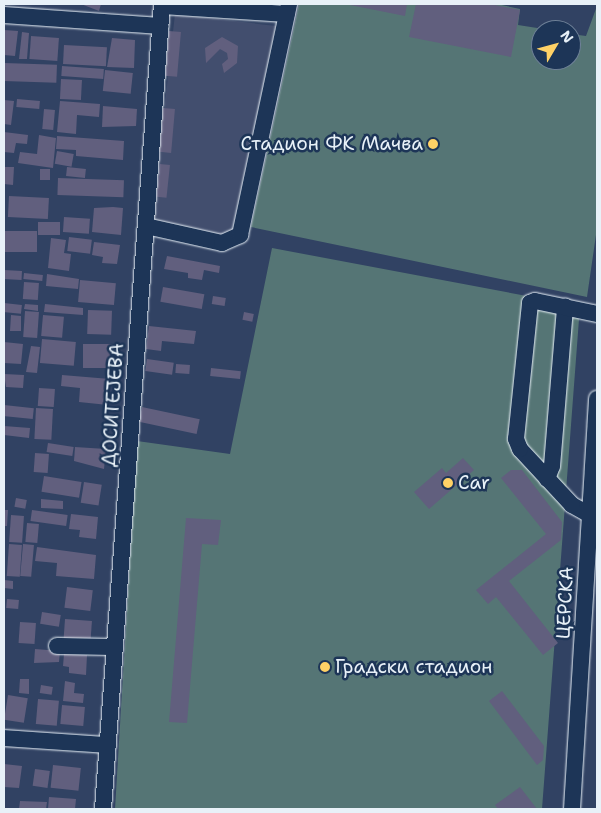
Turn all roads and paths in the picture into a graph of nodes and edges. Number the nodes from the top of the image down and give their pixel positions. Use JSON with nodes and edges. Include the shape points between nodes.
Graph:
{"nodes":[{"id":1,"x":162,"y":5,"type":"edge"},
{"id":2,"x":288,"y":9,"type":"edge"},
{"id":3,"x":4,"y":15,"type":"edge"},
{"id":4,"x":161,"y":26,"type":"junction"},
{"id":5,"x":146,"y":226,"type":"junction"},
{"id":6,"x":565,"y":307,"type":"junction"},
{"id":7,"x":597,"y":314,"type":"edge"},
{"id":8,"x":597,"y":399,"type":"edge"},
{"id":9,"x":547,"y":479,"type":"junction"},
{"id":10,"x":590,"y":515,"type":"junction"},
{"id":11,"x":57,"y":646,"type":"dead end"},
{"id":12,"x":115,"y":647,"type":"junction"},
{"id":13,"x":4,"y":738,"type":"edge"},
{"id":14,"x":108,"y":745,"type":"junction"},
{"id":15,"x":103,"y":809,"type":"edge"},
{"id":16,"x":572,"y":809,"type":"edge"}],
"edges":[{"from":1,"to":2,"type":"street"},
{"from":1,"to":4,"type":"street","name":"ДОСИТЕЈЕВА"},
{"from":2,"to":5,"type":"street","via":[[240,235],[222,243]]},
{"from":3,"to":4,"type":"street"},
{"from":4,"to":5,"type":"street","name":"ДОСИТЕЈЕВА"},
{"from":5,"to":12,"type":"street","name":"ДОСИТЕЈЕВА"},
{"from":6,"to":7,"type":"street"},
{"from":6,"to":9,"type":"street","via":[[552,466]]},
{"from":6,"to":9,"type":"street","via":[[536,301],[530,303],[528,316],[516,439],[520,449]]},
{"from":8,"to":10,"type":"street","name":"ЦЕРСКА"},
{"from":9,"to":10,"type":"street","via":[[572,506]]},
{"from":10,"to":16,"type":"street","name":"ЦЕРСКА"},
{"from":11,"to":12,"type":"street"},
{"from":12,"to":14,"type":"street","name":"ДОСИТЕЈЕВА"},
{"from":13,"to":14,"type":"street"},
{"from":14,"to":15,"type":"street","name":"ДОСИТЕЈЕВА"}]}
